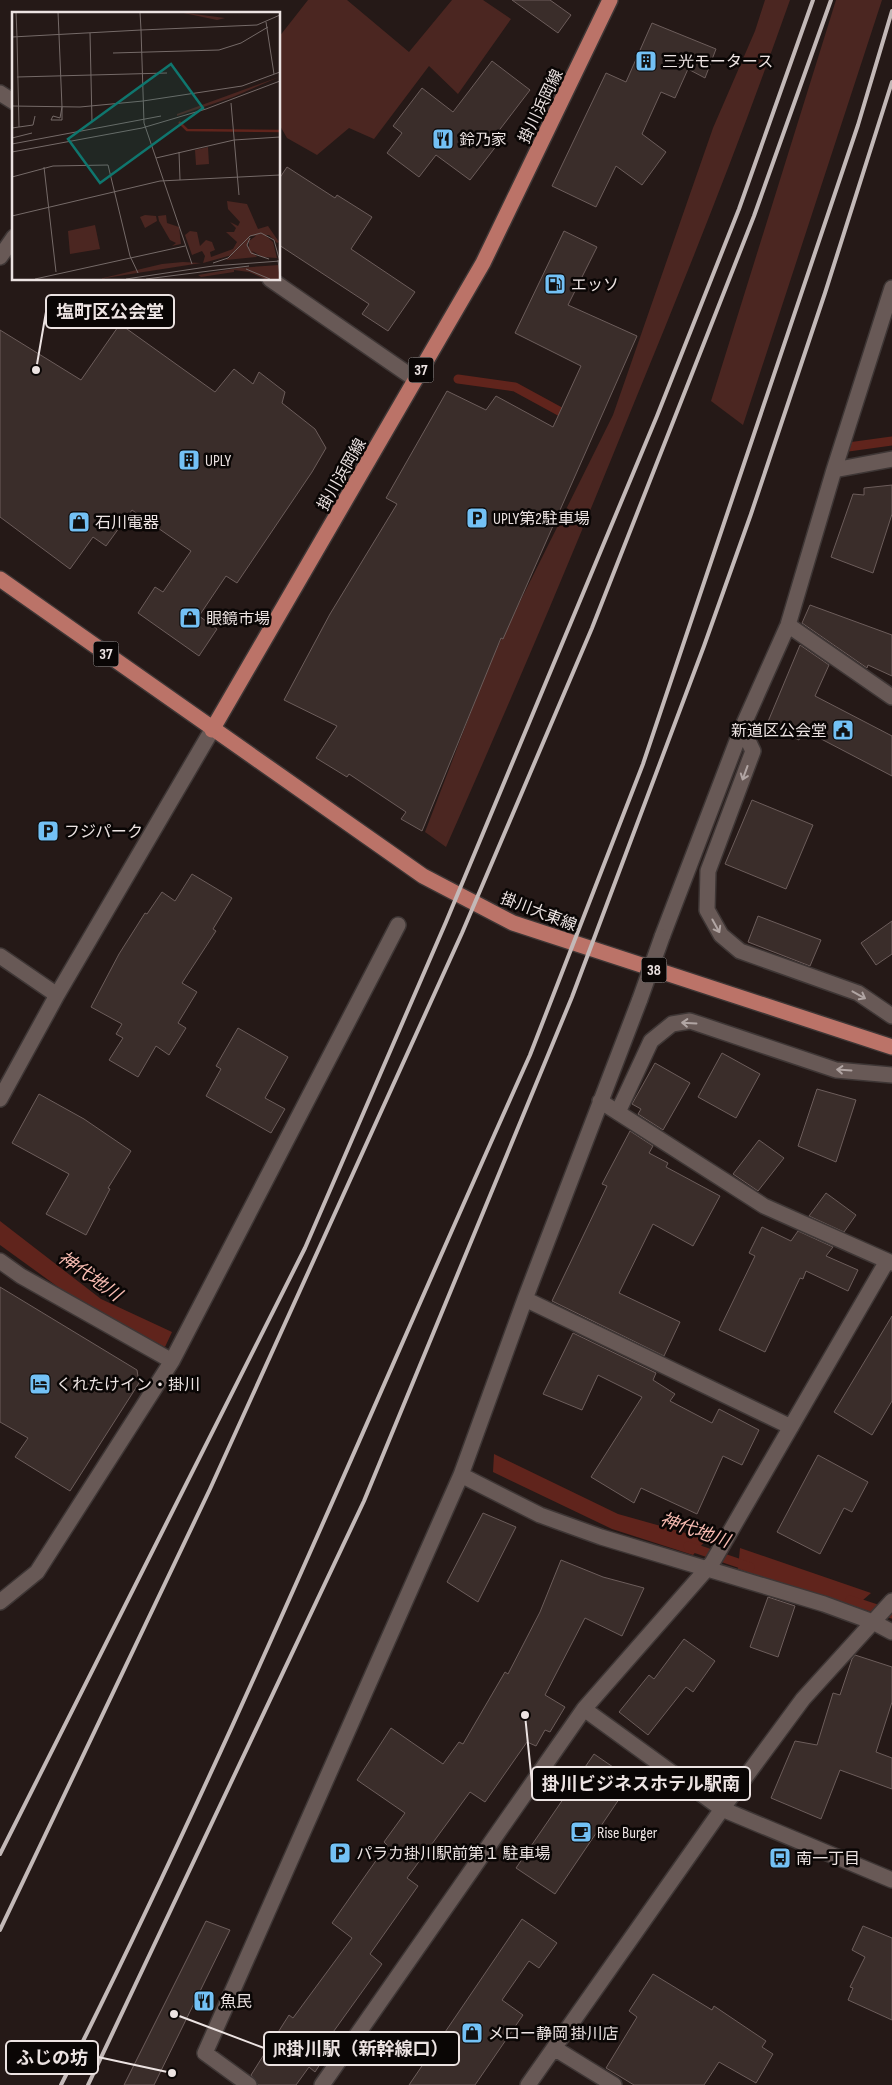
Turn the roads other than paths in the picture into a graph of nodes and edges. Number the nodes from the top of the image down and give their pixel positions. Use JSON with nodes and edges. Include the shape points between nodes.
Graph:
{"nodes":[{"id":1,"x":610,"y":0,"type":"edge"},
{"id":2,"x":0,"y":93,"type":"edge"},
{"id":3,"x":12,"y":101,"type":"edge"},
{"id":4,"x":12,"y":240,"type":"edge"},
{"id":5,"x":0,"y":257,"type":"edge"},
{"id":6,"x":271,"y":280,"type":"edge"},
{"id":7,"x":892,"y":288,"type":"edge"},
{"id":8,"x":415,"y":379,"type":"junction"},
{"id":9,"x":892,"y":460,"type":"edge"},
{"id":10,"x":834,"y":470,"type":"junction"},
{"id":11,"x":0,"y":579,"type":"edge"},
{"id":12,"x":788,"y":625,"type":"junction"},
{"id":13,"x":892,"y":697,"type":"edge"},
{"id":14,"x":742,"y":728,"type":"junction"},
{"id":15,"x":212,"y":730,"type":"junction"},
{"id":16,"x":398,"y":925,"type":"dead end"},
{"id":17,"x":0,"y":956,"type":"edge"},
{"id":18,"x":57,"y":995,"type":"junction"},
{"id":19,"x":892,"y":1016,"type":"edge"},
{"id":20,"x":892,"y":1047,"type":"edge"},
{"id":21,"x":892,"y":1075,"type":"edge"},
{"id":22,"x":0,"y":1098,"type":"edge"},
{"id":23,"x":600,"y":1101,"type":"junction"},
{"id":24,"x":618,"y":1112,"type":"junction"},
{"id":25,"x":0,"y":1262,"type":"edge"},
{"id":26,"x":890,"y":1262,"type":"edge"},
{"id":27,"x":525,"y":1299,"type":"junction"},
{"id":28,"x":172,"y":1362,"type":"junction"},
{"id":29,"x":791,"y":1427,"type":"junction"},
{"id":30,"x":461,"y":1475,"type":"junction"},
{"id":31,"x":710,"y":1566,"type":"junction"},
{"id":32,"x":892,"y":1601,"type":"edge"},
{"id":33,"x":0,"y":1602,"type":"edge"},
{"id":34,"x":874,"y":1621,"type":"junction"},
{"id":35,"x":892,"y":1632,"type":"edge"},
{"id":36,"x":584,"y":1709,"type":"junction"},
{"id":37,"x":722,"y":1809,"type":"junction"},
{"id":38,"x":892,"y":1880,"type":"edge"},
{"id":39,"x":554,"y":2048,"type":"junction"},
{"id":40,"x":249,"y":2085,"type":"edge"},
{"id":41,"x":322,"y":2085,"type":"edge"},
{"id":42,"x":528,"y":2085,"type":"edge"},
{"id":43,"x":614,"y":2085,"type":"edge"}],
"edges":[{"from":1,"to":8,"type":"main road","name":"掛川浜岡線","number":"37","via":[[484,263]]},
{"from":2,"to":3,"type":"street"},
{"from":4,"to":5,"type":"street"},
{"from":6,"to":8,"type":"street"},
{"from":7,"to":10,"type":"street"},
{"from":8,"to":15,"type":"main road","name":"掛川浜岡線","number":"37"},
{"from":9,"to":10,"type":"street"},
{"from":10,"to":12,"type":"street"},
{"from":11,"to":15,"type":"main road","number":"37"},
{"from":12,"to":13,"type":"street"},
{"from":12,"to":14,"type":"street"},
{"from":14,"to":19,"type":"street","one_way":true,"via":[[753,751],[708,872],[707,910],[721,935],[740,951],[858,993]]},
{"from":14,"to":23,"type":"street","bridge":true},
{"from":15,"to":18,"type":"street"},
{"from":15,"to":20,"type":"main road","name":"掛川大東線","number":"38","via":[[423,876],[512,924]]},
{"from":16,"to":28,"type":"street"},
{"from":17,"to":18,"type":"street"},
{"from":18,"to":22,"type":"street"},
{"from":21,"to":24,"type":"street","one_way":true,"via":[[836,1070],[690,1021],[672,1024],[651,1041]]},
{"from":23,"to":24,"type":"street"},
{"from":23,"to":27,"type":"street"},
{"from":24,"to":26,"type":"street","via":[[764,1206]]},
{"from":25,"to":28,"type":"street"},
{"from":26,"to":29,"type":"street"},
{"from":27,"to":29,"type":"street"},
{"from":27,"to":30,"type":"street"},
{"from":28,"to":33,"type":"street","via":[[37,1572]]},
{"from":29,"to":31,"type":"street"},
{"from":30,"to":31,"type":"street","via":[[540,1515],[601,1536]]},
{"from":30,"to":40,"type":"street","via":[[205,2053]]},
{"from":31,"to":34,"type":"street"},
{"from":31,"to":36,"type":"street"},
{"from":32,"to":34,"type":"street"},
{"from":34,"to":35,"type":"street"},
{"from":34,"to":37,"type":"street","via":[[803,1699]]},
{"from":36,"to":37,"type":"street"},
{"from":36,"to":41,"type":"street"},
{"from":37,"to":38,"type":"street"},
{"from":37,"to":39,"type":"street"},
{"from":39,"to":42,"type":"street"},
{"from":39,"to":43,"type":"street"}]}
